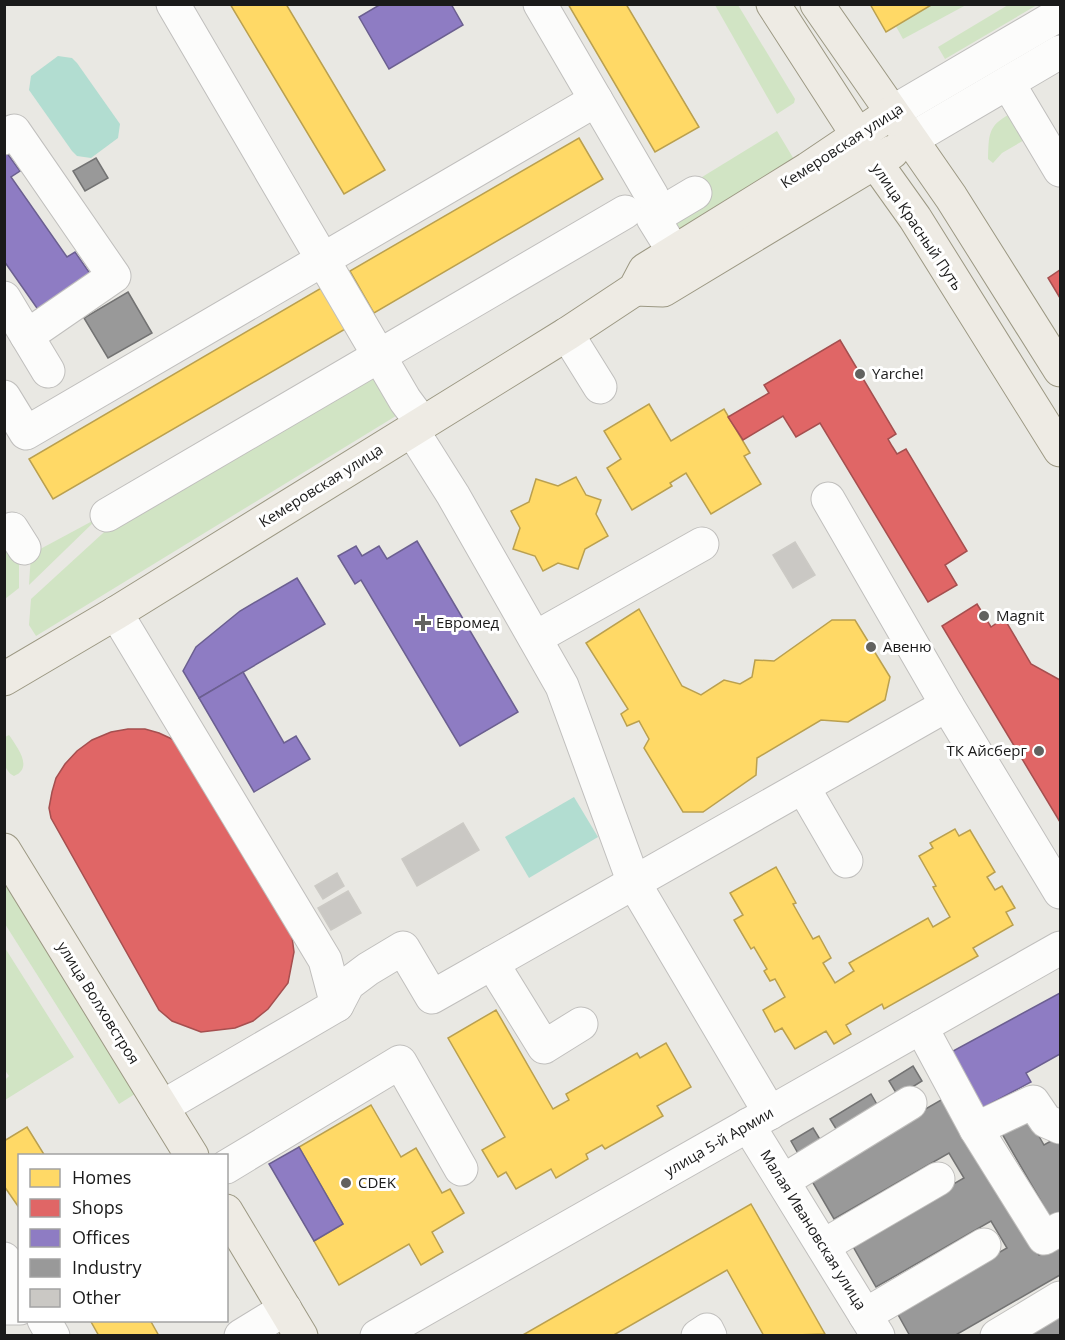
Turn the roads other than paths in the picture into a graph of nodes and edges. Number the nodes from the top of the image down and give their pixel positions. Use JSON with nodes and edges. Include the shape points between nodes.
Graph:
{"nodes":[{"id":1,"x":173,"y":4,"type":"edge"},
{"id":2,"x":540,"y":4,"type":"edge"},
{"id":3,"x":773,"y":4,"type":"edge"},
{"id":4,"x":817,"y":4,"type":"edge"},
{"id":5,"x":1060,"y":14,"type":"edge"},
{"id":6,"x":1060,"y":52,"type":"edge"},
{"id":7,"x":1008,"y":83,"type":"junction"},
{"id":8,"x":596,"y":100,"type":"junction"},
{"id":9,"x":891,"y":113,"type":"junction"},
{"id":10,"x":4,"y":138,"type":"edge"},
{"id":11,"x":910,"y":141,"type":"junction"},
{"id":12,"x":866,"y":149,"type":"junction"},
{"id":13,"x":1060,"y":170,"type":"edge"},
{"id":14,"x":695,"y":193,"type":"dead end"},
{"id":15,"x":652,"y":196,"type":"dead end"},
{"id":16,"x":625,"y":212,"type":"dead end"},
{"id":17,"x":674,"y":252,"type":"junction"},
{"id":18,"x":323,"y":260,"type":"junction"},
{"id":19,"x":635,"y":289,"type":"junction"},
{"id":20,"x":4,"y":298,"type":"edge"},
{"id":21,"x":567,"y":334,"type":"junction"},
{"id":22,"x":27,"y":336,"type":"junction"},
{"id":23,"x":379,"y":356,"type":"junction"},
{"id":24,"x":1060,"y":370,"type":"edge"},
{"id":25,"x":48,"y":371,"type":"dead end"},
{"id":26,"x":600,"y":387,"type":"dead end"},
{"id":27,"x":4,"y":397,"type":"edge"},
{"id":28,"x":417,"y":426,"type":"junction"},
{"id":29,"x":1060,"y":450,"type":"edge"},
{"id":30,"x":828,"y":499,"type":"dead end"},
{"id":31,"x":107,"y":514,"type":"dead end"},
{"id":32,"x":702,"y":544,"type":"dead end"},
{"id":33,"x":116,"y":613,"type":"junction"},
{"id":34,"x":535,"y":638,"type":"junction"},
{"id":35,"x":7,"y":672,"type":"edge"},
{"id":36,"x":947,"y":705,"type":"junction"},
{"id":37,"x":803,"y":787,"type":"junction"},
{"id":38,"x":4,"y":850,"type":"edge"},
{"id":39,"x":846,"y":861,"type":"dead end"},
{"id":40,"x":634,"y":883,"type":"junction"},
{"id":41,"x":1060,"y":892,"type":"edge"},
{"id":42,"x":1060,"y":948,"type":"edge"},
{"id":43,"x":492,"y":963,"type":"junction"},
{"id":44,"x":337,"y":1005,"type":"junction"},
{"id":45,"x":581,"y":1024,"type":"dead end"},
{"id":46,"x":921,"y":1027,"type":"junction"},
{"id":47,"x":910,"y":1103,"type":"dead end"},
{"id":48,"x":162,"y":1107,"type":"junction"},
{"id":49,"x":759,"y":1119,"type":"junction"},
{"id":50,"x":1060,"y":1127,"type":"edge"},
{"id":51,"x":976,"y":1129,"type":"junction"},
{"id":52,"x":191,"y":1154,"type":"edge"},
{"id":53,"x":228,"y":1166,"type":"edge"},
{"id":54,"x":461,"y":1169,"type":"dead end"},
{"id":55,"x":938,"y":1179,"type":"dead end"},
{"id":56,"x":783,"y":1181,"type":"junction"},
{"id":57,"x":228,"y":1214,"type":"edge"},
{"id":58,"x":1060,"y":1229,"type":"edge"},
{"id":59,"x":984,"y":1245,"type":"dead end"},
{"id":60,"x":824,"y":1246,"type":"junction"},
{"id":61,"x":4,"y":1259,"type":"edge"},
{"id":62,"x":18,"y":1280,"type":"edge"},
{"id":63,"x":1060,"y":1298,"type":"edge"},
{"id":64,"x":45,"y":1322,"type":"edge"},
{"id":65,"x":293,"y":1322,"type":"edge"},
{"id":66,"x":872,"y":1325,"type":"edge"},
{"id":67,"x":53,"y":1335,"type":"edge"},
{"id":68,"x":241,"y":1335,"type":"edge"},
{"id":69,"x":377,"y":1335,"type":"edge"},
{"id":70,"x":698,"y":1335,"type":"edge"},
{"id":71,"x":710,"y":1335,"type":"edge"},
{"id":72,"x":997,"y":1335,"type":"edge"}],
"edges":[{"from":1,"to":18,"type":"street","name":"Малая Ивановская улица"},
{"from":2,"to":8,"type":"street"},
{"from":3,"to":12,"type":"main road","name":"улица Красный Путь"},
{"from":4,"to":9,"type":"main road"},
{"from":5,"to":9,"type":"street","name":"Кемеровская улица"},
{"from":6,"to":7,"type":"street","name":"Кемеровская улица"},
{"from":7,"to":11,"type":"street","name":"Кемеровская улица"},
{"from":7,"to":13,"type":"street"},
{"from":8,"to":15,"type":"street"},
{"from":8,"to":18,"type":"street"},
{"from":9,"to":11,"type":"main road"},
{"from":9,"to":12,"type":"main road","name":"Кемеровская улица"},
{"from":10,"to":22,"type":"street","via":[[14,131],[114,276]]},
{"from":11,"to":12,"type":"main road","name":"Кемеровская улица"},
{"from":11,"to":24,"type":"main road","via":[[951,197]]},
{"from":12,"to":17,"type":"main road","name":"Кемеровская улица"},
{"from":12,"to":19,"type":"main road","name":"Кемеровская улица","via":[[663,290]]},
{"from":12,"to":29,"type":"main road","name":"улица Красный Путь","via":[[915,218]]},
{"from":14,"to":17,"type":"street","via":[[653,218]]},
{"from":16,"to":23,"type":"street"},
{"from":17,"to":19,"type":"main road","name":"Кемеровская улица","via":[[645,270]]},
{"from":18,"to":23,"type":"street","name":"Малая Ивановская улица"},
{"from":18,"to":27,"type":"street","via":[[26,434]]},
{"from":19,"to":21,"type":"main road","name":"Кемеровская улица"},
{"from":20,"to":22,"type":"street"},
{"from":21,"to":26,"type":"street"},
{"from":21,"to":28,"type":"main road","name":"Кемеровская улица"},
{"from":22,"to":25,"type":"street"},
{"from":23,"to":28,"type":"street","name":"Малая Ивановская улица"},
{"from":23,"to":31,"type":"street"},
{"from":28,"to":33,"type":"main road","name":"Кемеровская улица"},
{"from":28,"to":34,"type":"street","name":"Малая Ивановская улица"},
{"from":30,"to":36,"type":"street"},
{"from":32,"to":34,"type":"street"},
{"from":33,"to":35,"type":"main road","name":"Кемеровская улица"},
{"from":33,"to":44,"type":"street","via":[[325,960]]},
{"from":34,"to":40,"type":"street","name":"Малая Ивановская улица","via":[[562,686]]},
{"from":36,"to":37,"type":"street"},
{"from":36,"to":41,"type":"street"},
{"from":37,"to":39,"type":"street"},
{"from":37,"to":40,"type":"street"},
{"from":38,"to":48,"type":"main road","name":"улица Волховстроя"},
{"from":40,"to":43,"type":"street"},
{"from":40,"to":49,"type":"street","name":"Малая Ивановская улица"},
{"from":42,"to":46,"type":"street","name":"улица 5-й Армии"},
{"from":43,"to":44,"type":"street","via":[[432,997],[403,948],[348,984]]},
{"from":43,"to":45,"type":"street","via":[[544,1047]]},
{"from":44,"to":48,"type":"street"},
{"from":46,"to":49,"type":"street","name":"улица 5-й Армии"},
{"from":46,"to":51,"type":"street"},
{"from":47,"to":56,"type":"street"},
{"from":48,"to":52,"type":"main road","name":"улица Волховстроя"},
{"from":49,"to":56,"type":"street","name":"Малая Ивановская улица"},
{"from":49,"to":69,"type":"street","name":"улица 5-й Армии"},
{"from":50,"to":51,"type":"street","via":[[1046,1121],[1033,1102]]},
{"from":51,"to":58,"type":"street","via":[[1044,1238]]},
{"from":53,"to":54,"type":"street","via":[[400,1062]]},
{"from":55,"to":60,"type":"street"},
{"from":56,"to":60,"type":"street","name":"Малая Ивановская улица"},
{"from":57,"to":65,"type":"main road"},
{"from":59,"to":66,"type":"street"},
{"from":60,"to":66,"type":"street","name":"Малая Ивановская улица"},
{"from":61,"to":62,"type":"street"},
{"from":63,"to":72,"type":"street"},
{"from":64,"to":67,"type":"street"},
{"from":65,"to":68,"type":"street"},
{"from":70,"to":71,"type":"street","via":[[707,1330]]}]}
